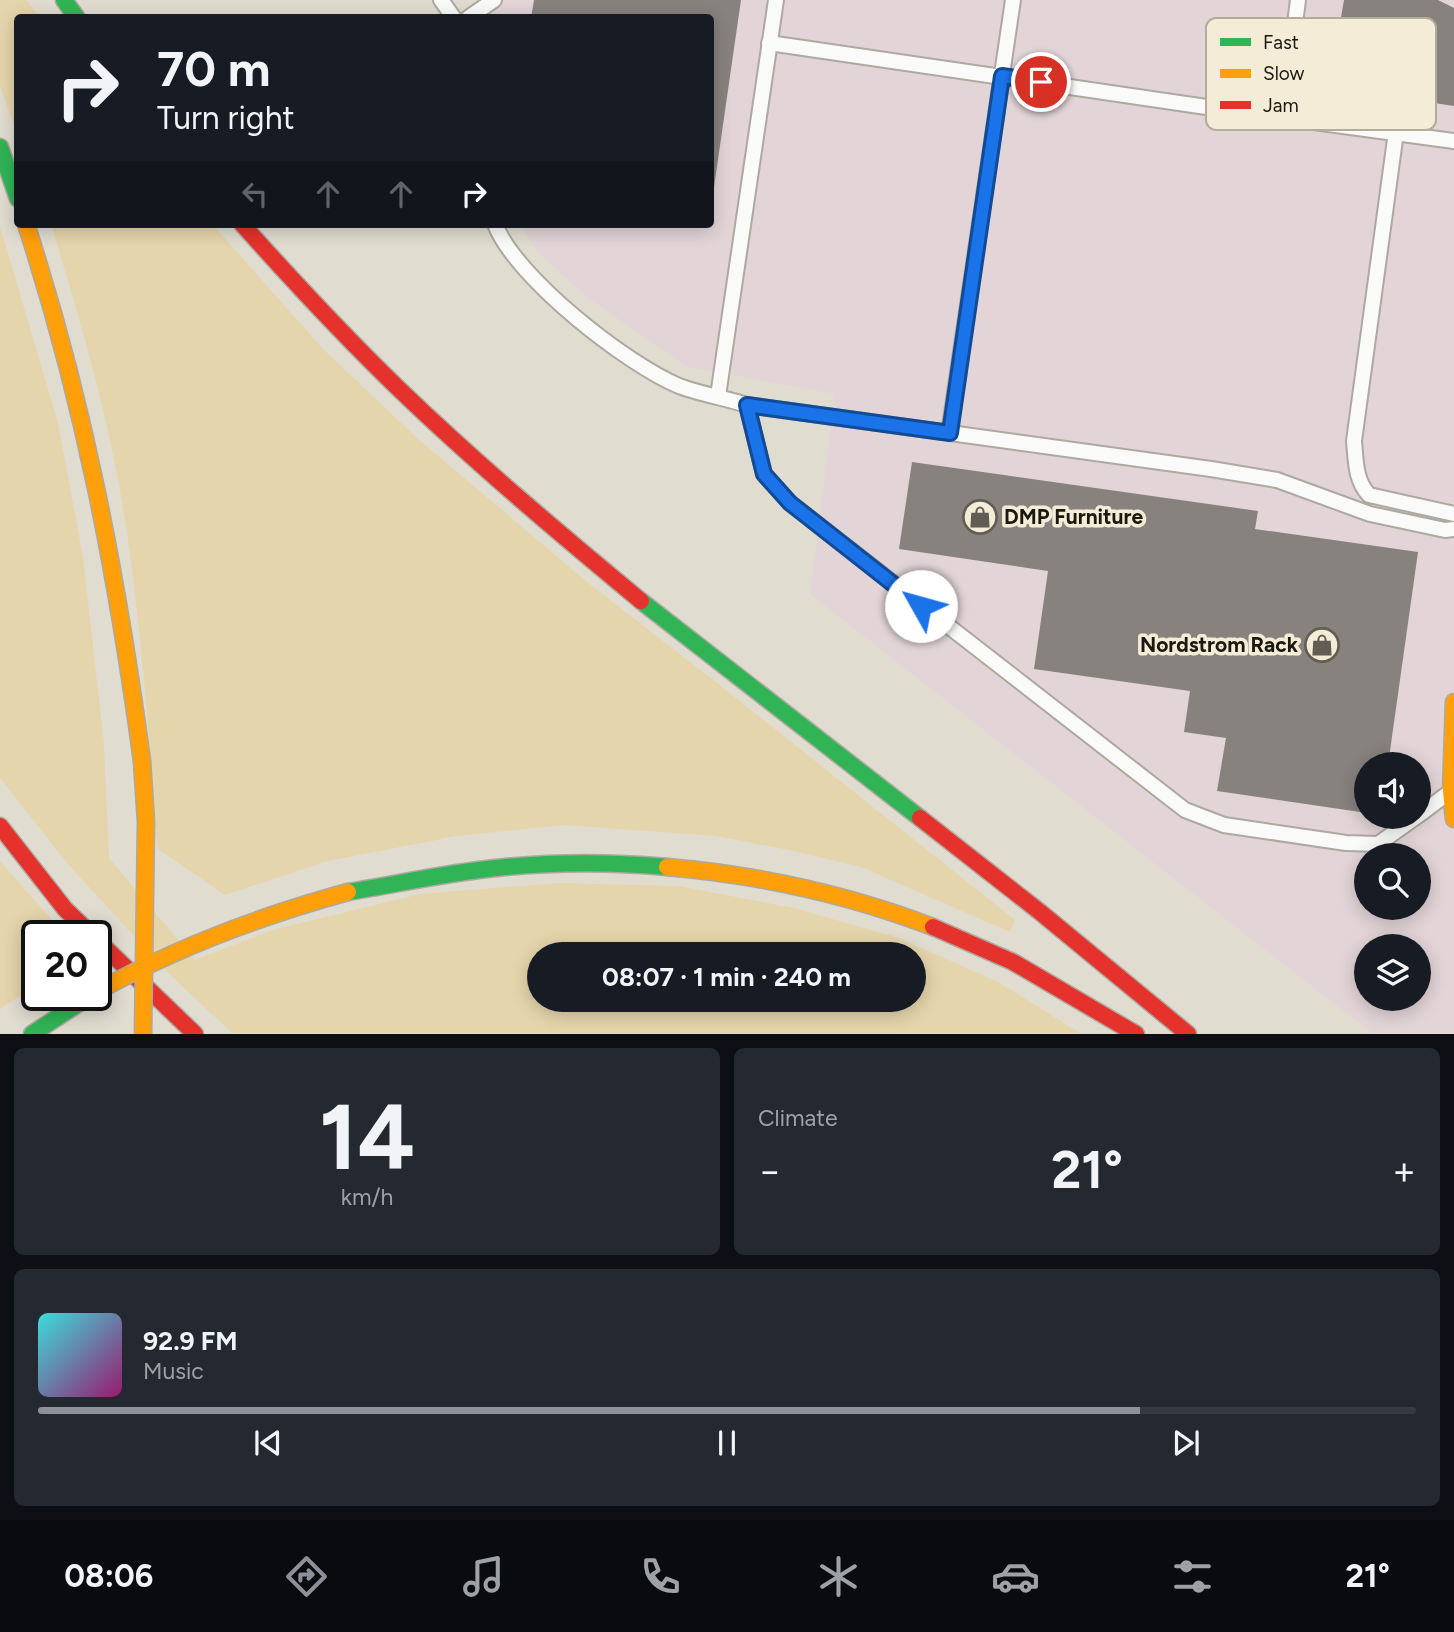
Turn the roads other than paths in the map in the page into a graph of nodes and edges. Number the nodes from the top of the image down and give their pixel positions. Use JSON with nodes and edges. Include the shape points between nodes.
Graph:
{"nodes":[{"id":1,"x":494,"y":0,"type":"edge"},
{"id":2,"x":776,"y":0,"type":"edge"},
{"id":3,"x":1013,"y":0,"type":"edge"},
{"id":4,"x":1298,"y":0,"type":"edge"},
{"id":5,"x":474,"y":14,"type":"edge"},
{"id":6,"x":1296,"y":18,"type":"edge"},
{"id":7,"x":769,"y":43,"type":"junction"},
{"id":8,"x":1002,"y":76,"type":"junction"},
{"id":9,"x":1206,"y":108,"type":"edge"},
{"id":10,"x":1381,"y":130,"type":"edge"},
{"id":11,"x":1396,"y":132,"type":"junction"},
{"id":12,"x":1454,"y":141,"type":"edge"},
{"id":13,"x":0,"y":147,"type":"edge"},
{"id":14,"x":14,"y":187,"type":"edge"},
{"id":15,"x":27,"y":228,"type":"edge"},
{"id":16,"x":245,"y":228,"type":"edge"},
{"id":17,"x":497,"y":228,"type":"edge"},
{"id":18,"x":718,"y":396,"type":"junction"},
{"id":19,"x":747,"y":405,"type":"junction"},
{"id":20,"x":950,"y":433,"type":"junction"},
{"id":21,"x":1454,"y":514,"type":"edge"},
{"id":22,"x":1454,"y":529,"type":"edge"},
{"id":23,"x":1454,"y":702,"type":"edge"},
{"id":24,"x":1451,"y":791,"type":"junction"},
{"id":25,"x":1431,"y":806,"type":"edge"},
{"id":26,"x":1454,"y":819,"type":"edge"},
{"id":27,"x":0,"y":826,"type":"edge"},
{"id":28,"x":1399,"y":829,"type":"edge"},
{"id":29,"x":76,"y":920,"type":"edge"},
{"id":30,"x":112,"y":954,"type":"edge"},
{"id":31,"x":112,"y":984,"type":"edge"},
{"id":32,"x":67,"y":1011,"type":"edge"},
{"id":33,"x":32,"y":1034,"type":"edge"},
{"id":34,"x":143,"y":1034,"type":"edge"},
{"id":35,"x":195,"y":1034,"type":"edge"},
{"id":36,"x":1136,"y":1034,"type":"edge"},
{"id":37,"x":1188,"y":1034,"type":"edge"}],
"edges":[{"from":1,"to":5,"type":"lane"},
{"from":2,"to":7,"type":"lane"},
{"from":3,"to":8,"type":"lane"},
{"from":4,"to":6,"type":"lane"},
{"from":7,"to":8,"type":"lane"},
{"from":7,"to":18,"type":"lane"},
{"from":8,"to":9,"type":"lane"},
{"from":8,"to":20,"type":"lane"},
{"from":10,"to":11,"type":"lane"},
{"from":11,"to":12,"type":"lane"},
{"from":11,"to":21,"type":"lane","via":[[1354,441],[1360,486],[1369,495]]},
{"from":13,"to":14,"type":"main road"},
{"from":15,"to":34,"type":"main road","bridge":true,"via":[[85,424],[118,590],[146,822]]},
{"from":16,"to":37,"type":"main road","via":[[362,354],[508,491],[605,573],[1010,888]]},
{"from":17,"to":18,"type":"lane","via":[[518,262],[631,361],[680,386]]},
{"from":18,"to":19,"type":"lane"},
{"from":19,"to":20,"type":"lane"},
{"from":19,"to":28,"type":"lane","via":[[764,474],[790,503],[1185,810],[1224,825],[1346,843],[1378,844]]},
{"from":20,"to":22,"type":"lane","via":[[1277,481],[1370,514]]},
{"from":23,"to":24,"type":"main road"},
{"from":24,"to":25,"type":"lane"},
{"from":24,"to":26,"type":"main road"},
{"from":27,"to":29,"type":"main road"},
{"from":30,"to":35,"type":"main road"},
{"from":31,"to":36,"type":"main road","bridge":true,"via":[[237,927],[348,891],[456,873],[564,863],[630,863],[761,878],[910,917],[1013,962]]},
{"from":32,"to":33,"type":"main road"}]}
